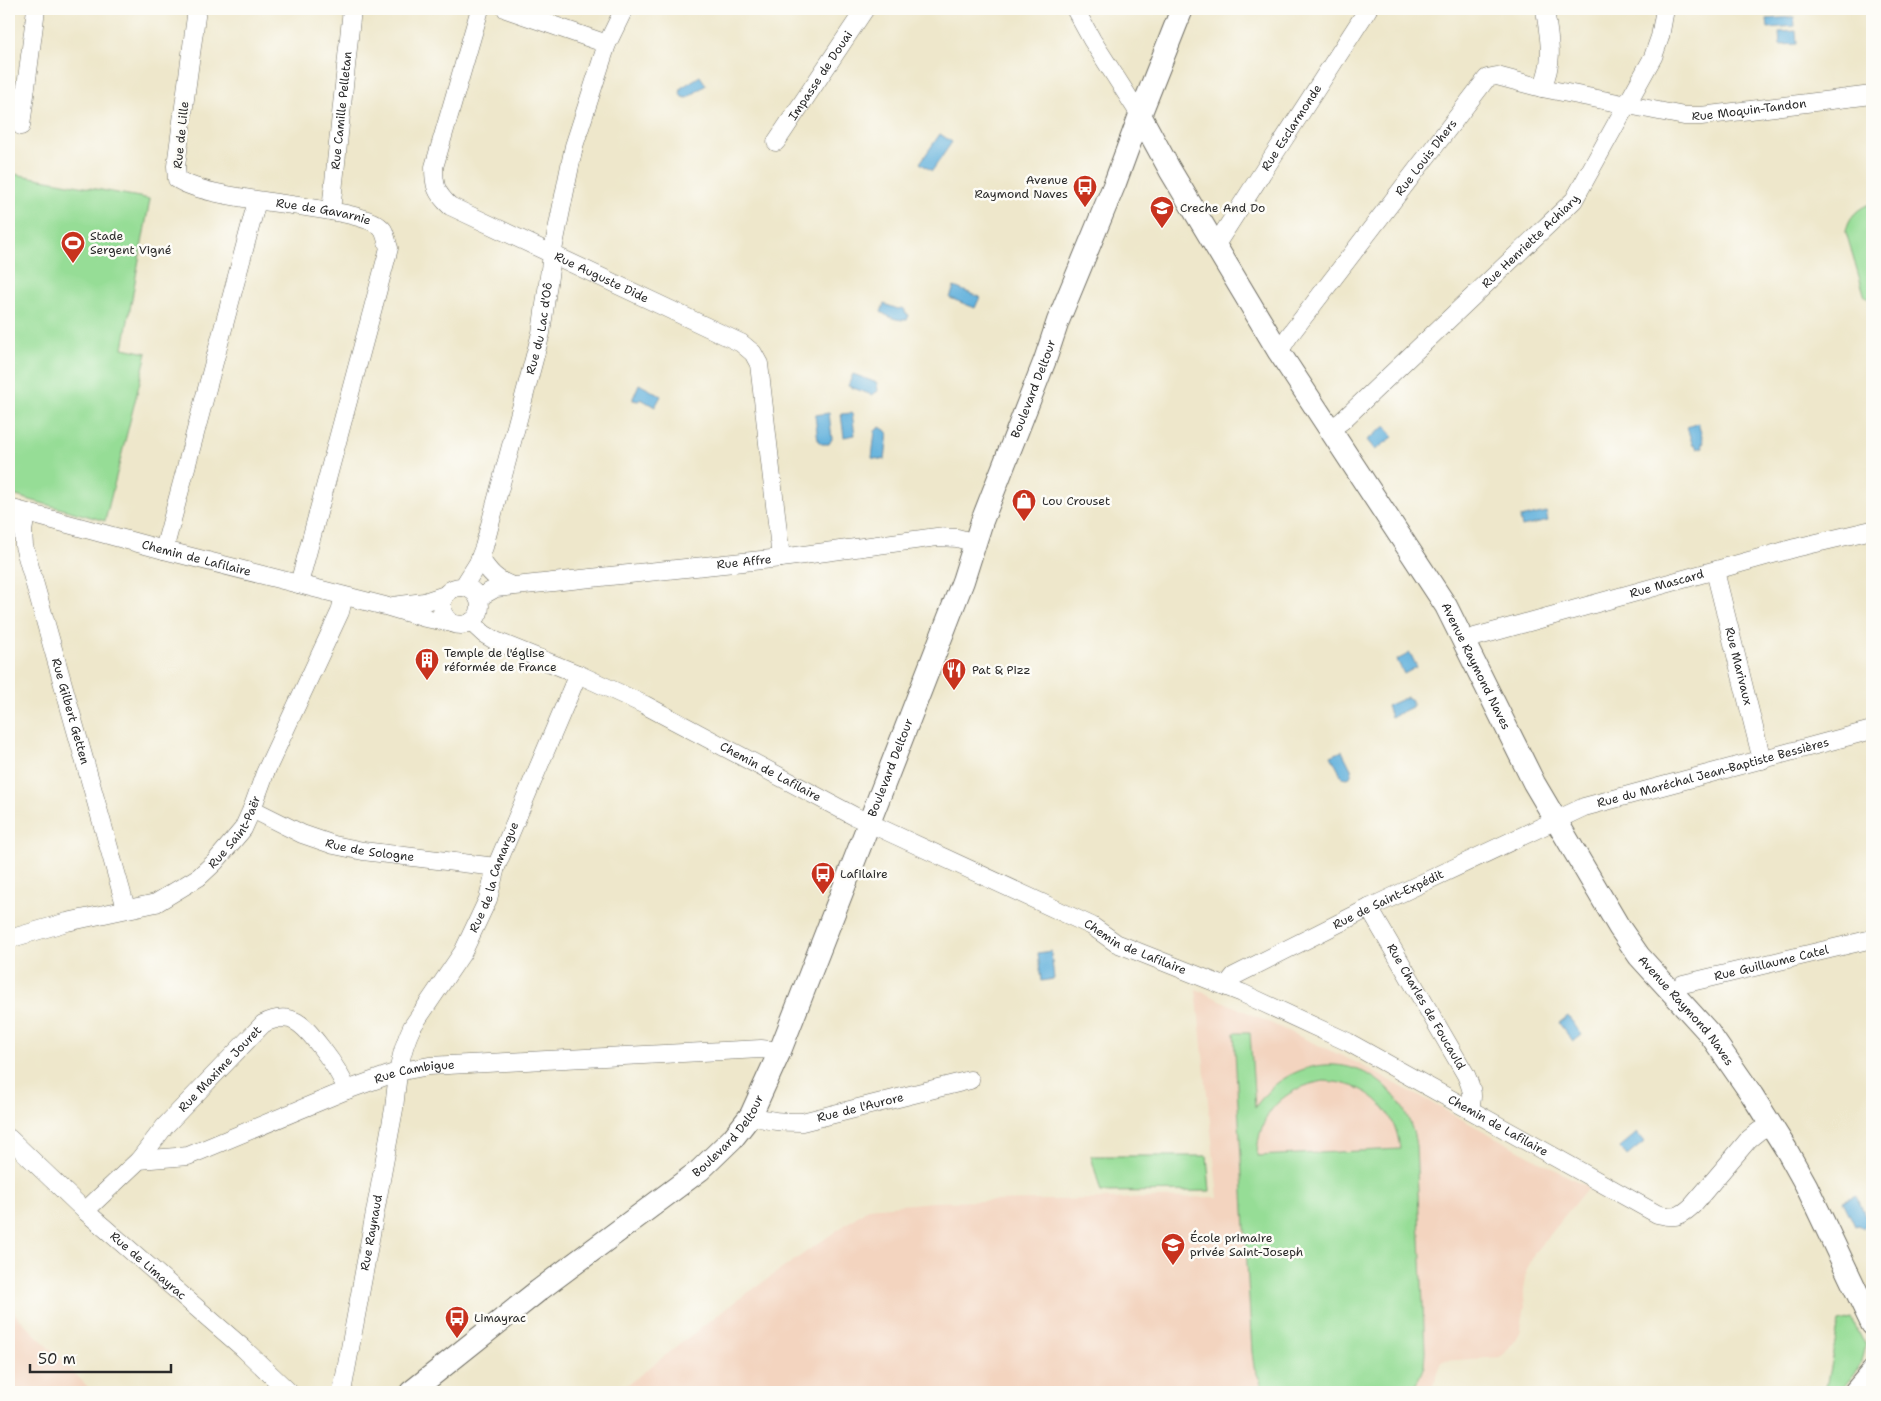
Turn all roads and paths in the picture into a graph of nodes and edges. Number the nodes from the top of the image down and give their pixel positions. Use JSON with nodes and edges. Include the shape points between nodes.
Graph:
{"nodes":[{"id":1,"x":36,"y":9,"type":"edge"},
{"id":2,"x":198,"y":9,"type":"edge"},
{"id":3,"x":352,"y":9,"type":"edge"},
{"id":4,"x":480,"y":9,"type":"edge"},
{"id":5,"x":506,"y":9,"type":"edge"},
{"id":6,"x":624,"y":9,"type":"edge"},
{"id":7,"x":865,"y":9,"type":"edge"},
{"id":8,"x":1075,"y":9,"type":"edge"},
{"id":9,"x":1182,"y":9,"type":"edge"},
{"id":10,"x":1368,"y":9,"type":"edge"},
{"id":11,"x":1545,"y":9,"type":"edge"},
{"id":12,"x":1666,"y":9,"type":"edge"},
{"id":13,"x":607,"y":44,"type":"junction"},
{"id":14,"x":1542,"y":88,"type":"junction"},
{"id":15,"x":1872,"y":95,"type":"edge"},
{"id":16,"x":1626,"y":106,"type":"junction"},
{"id":17,"x":1140,"y":115,"type":"junction"},
{"id":18,"x":21,"y":126,"type":"dead end"},
{"id":19,"x":776,"y":142,"type":"dead end"},
{"id":20,"x":257,"y":201,"type":"junction"},
{"id":21,"x":331,"y":211,"type":"junction"},
{"id":22,"x":1216,"y":246,"type":"junction"},
{"id":23,"x":552,"y":255,"type":"junction"},
{"id":24,"x":1279,"y":352,"type":"junction"},
{"id":25,"x":1331,"y":429,"type":"junction"},
{"id":26,"x":9,"y":508,"type":"edge"},
{"id":27,"x":26,"y":514,"type":"junction"},
{"id":28,"x":1872,"y":530,"type":"edge"},
{"id":29,"x":976,"y":543,"type":"junction"},
{"id":30,"x":164,"y":550,"type":"junction"},
{"id":31,"x":480,"y":558,"type":"junction"},
{"id":32,"x":781,"y":558,"type":"junction"},
{"id":33,"x":1715,"y":571,"type":"junction"},
{"id":34,"x":299,"y":584,"type":"junction"},
{"id":35,"x":512,"y":586,"type":"junction"},
{"id":36,"x":463,"y":587,"type":"junction"},
{"id":37,"x":445,"y":595,"type":"junction"},
{"id":38,"x":344,"y":596,"type":"junction"},
{"id":39,"x":478,"y":598,"type":"junction"},
{"id":40,"x":385,"y":606,"type":"junction"},
{"id":41,"x":471,"y":622,"type":"junction"},
{"id":42,"x":452,"y":623,"type":"junction"},
{"id":43,"x":1463,"y":642,"type":"junction"},
{"id":44,"x":578,"y":674,"type":"junction"},
{"id":45,"x":1872,"y":730,"type":"edge"},
{"id":46,"x":1762,"y":760,"type":"junction"},
{"id":47,"x":252,"y":809,"type":"junction"},
{"id":48,"x":1556,"y":820,"type":"junction"},
{"id":49,"x":869,"y":823,"type":"junction"},
{"id":50,"x":496,"y":867,"type":"junction"},
{"id":51,"x":126,"y":908,"type":"junction"},
{"id":52,"x":1369,"y":908,"type":"junction"},
{"id":53,"x":9,"y":939,"type":"edge"},
{"id":54,"x":1872,"y":940,"type":"edge"},
{"id":55,"x":1226,"y":986,"type":"junction"},
{"id":56,"x":1672,"y":993,"type":"junction"},
{"id":57,"x":780,"y":1051,"type":"junction"},
{"id":58,"x":397,"y":1072,"type":"junction"},
{"id":59,"x":970,"y":1080,"type":"dead end"},
{"id":60,"x":348,"y":1090,"type":"junction"},
{"id":61,"x":1469,"y":1108,"type":"junction"},
{"id":62,"x":751,"y":1115,"type":"junction"},
{"id":63,"x":1771,"y":1125,"type":"junction"},
{"id":64,"x":9,"y":1138,"type":"edge"},
{"id":65,"x":138,"y":1160,"type":"junction"},
{"id":66,"x":85,"y":1210,"type":"junction"},
{"id":67,"x":1872,"y":1324,"type":"edge"},
{"id":68,"x":1872,"y":1372,"type":"edge"},
{"id":69,"x":289,"y":1392,"type":"edge"},
{"id":70,"x":342,"y":1392,"type":"edge"},
{"id":71,"x":410,"y":1392,"type":"edge"},
{"id":72,"x":1855,"y":1392,"type":"edge"}],
"edges":[{"from":1,"to":18,"type":"street"},
{"from":2,"to":20,"type":"street","name":"Rue de Lille","via":[[176,166],[177,179],[188,186]]},
{"from":3,"to":21,"type":"street","name":"Rue Camille Pelletan"},
{"from":4,"to":23,"type":"street","name":"Rue Auguste Dide","via":[[434,167],[434,182],[440,197],[450,206]]},
{"from":5,"to":13,"type":"street"},
{"from":6,"to":13,"type":"street","name":"Rue du Lac d'Oô"},
{"from":7,"to":19,"type":"street","name":"Impasse de Douai"},
{"from":8,"to":17,"type":"street","name":"Avenue Raymond Naves"},
{"from":9,"to":17,"type":"street","name":"Boulevard Deltour"},
{"from":10,"to":22,"type":"street","name":"Rue Esclarmonde"},
{"from":11,"to":14,"type":"street","via":[[1551,52],[1549,72]]},
{"from":12,"to":16,"type":"street","name":"Rue Henriette Achiary","via":[[1653,57]]},
{"from":13,"to":23,"type":"street","name":"Rue du Lac d'Oô","via":[[574,146]]},
{"from":14,"to":16,"type":"street","name":"Rue Louis Dhers"},
{"from":14,"to":24,"type":"street","name":"Rue Louis Dhers","via":[[1497,76],[1487,78]]},
{"from":15,"to":16,"type":"street","name":"Rue Moquin-Tandon","via":[[1700,116]]},
{"from":16,"to":25,"type":"street","name":"Rue Henriette Achiary","via":[[1574,200]]},
{"from":17,"to":22,"type":"street","name":"Avenue Raymond Naves"},
{"from":17,"to":29,"type":"street","name":"Boulevard Deltour","via":[[1058,321]]},
{"from":20,"to":21,"type":"street","name":"Rue de Gavarnie"},
{"from":20,"to":30,"type":"street"},
{"from":21,"to":34,"type":"street","name":"Rue de Gavarnie","via":[[371,221],[383,230],[389,248]]},
{"from":22,"to":24,"type":"street","name":"Avenue Raymond Naves"},
{"from":23,"to":31,"type":"street","name":"Rue du Lac d'Oô","via":[[541,334]]},
{"from":23,"to":32,"type":"street","name":"Rue Auguste Dide","via":[[741,343],[753,353],[759,364]]},
{"from":24,"to":25,"type":"street","name":"Avenue Raymond Naves"},
{"from":25,"to":43,"type":"street","name":"Avenue Raymond Naves","via":[[1427,575]]},
{"from":26,"to":27,"type":"street","name":"Chemin de Lafilaire"},
{"from":27,"to":30,"type":"street","name":"Chemin de Lafilaire"},
{"from":27,"to":51,"type":"street","name":"Rue Gilbert Getten","via":[[24,546]]},
{"from":28,"to":33,"type":"street","name":"Rue Mascard"},
{"from":29,"to":32,"type":"street","name":"Rue Affre","via":[[937,537]]},
{"from":29,"to":49,"type":"street","name":"Boulevard Deltour"},
{"from":30,"to":34,"type":"street","name":"Chemin de Lafilaire"},
{"from":31,"to":35,"type":"street","via":[[492,576]]},
{"from":31,"to":36,"type":"street","name":"Rue du Lac d'Oô"},
{"from":32,"to":35,"type":"street","name":"Rue Affre"},
{"from":33,"to":43,"type":"street","name":"Rue Mascard"},
{"from":33,"to":46,"type":"street","name":"Rue Marivaux"},
{"from":34,"to":38,"type":"street","name":"Chemin de Lafilaire"},
{"from":35,"to":39,"type":"street","name":"Rue Affre","via":[[496,588]]},
{"from":36,"to":37,"type":"street","name":"Chemin de Lafilaire","via":[[451,589]]},
{"from":36,"to":39,"type":"street","via":[[470,589]]},
{"from":37,"to":40,"type":"street","name":"Chemin de Lafilaire","via":[[424,602]]},
{"from":37,"to":42,"type":"street","via":[[443,613]]},
{"from":38,"to":40,"type":"street","name":"Chemin de Lafilaire"},
{"from":38,"to":47,"type":"street","name":"Rue Saint-Paër","via":[[340,612],[265,773]]},
{"from":39,"to":41,"type":"street","via":[[479,612]]},
{"from":40,"to":42,"type":"street","name":"Chemin de Lafilaire"},
{"from":41,"to":42,"type":"street","name":"Chemin de Lafilaire","via":[[463,625]]},
{"from":41,"to":44,"type":"street","name":"Chemin de Lafilaire","via":[[496,641]]},
{"from":43,"to":48,"type":"street","name":"Avenue Raymond Naves"},
{"from":44,"to":49,"type":"street","name":"Chemin de Lafilaire","via":[[645,705]]},
{"from":44,"to":50,"type":"street","name":"Rue de la Camargue"},
{"from":45,"to":46,"type":"street","name":"Rue du Maréchal Jean-Baptiste Bessières"},
{"from":46,"to":48,"type":"street","name":"Rue du Maréchal Jean-Baptiste Bessières","via":[[1584,807]]},
{"from":47,"to":50,"type":"street","name":"Rue de Sologne","via":[[302,834],[334,845]]},
{"from":47,"to":51,"type":"street","name":"Rue Saint-Paër","via":[[229,848],[199,877],[156,903]]},
{"from":48,"to":52,"type":"street","name":"Rue de Saint-Expédit"},
{"from":48,"to":56,"type":"street","name":"Avenue Raymond Naves","via":[[1619,927],[1639,956]]},
{"from":49,"to":55,"type":"street","name":"Chemin de Lafilaire","via":[[1092,926],[1116,943]]},
{"from":49,"to":57,"type":"street","name":"Boulevard Deltour"},
{"from":50,"to":58,"type":"street","name":"Rue de la Camargue","via":[[488,899],[463,952],[412,1027]]},
{"from":51,"to":53,"type":"street","name":"Rue Saint-Paër"},
{"from":52,"to":55,"type":"street","name":"Rue de Saint-Expédit","via":[[1234,976]]},
{"from":52,"to":61,"type":"street","name":"Rue Charles de Foucauld","via":[[1466,1075],[1473,1092]]},
{"from":54,"to":56,"type":"street","name":"Rue Guillaume Catel","via":[[1683,984]]},
{"from":55,"to":61,"type":"street","name":"Chemin de Lafilaire","via":[[1348,1042]]},
{"from":56,"to":63,"type":"street","name":"Avenue Raymond Naves","via":[[1709,1033]]},
{"from":57,"to":58,"type":"street","name":"Rue Cambigue","via":[[429,1066]]},
{"from":57,"to":62,"type":"street","name":"Boulevard Deltour"},
{"from":58,"to":60,"type":"street","name":"Rue Cambigue"},
{"from":58,"to":70,"type":"street","name":"Rue Raynaud","via":[[394,1109]]},
{"from":59,"to":62,"type":"street","name":"Rue de l'Aurore","via":[[802,1122],[763,1120]]},
{"from":60,"to":65,"type":"street","name":"Rue Cambigue","via":[[188,1156]]},
{"from":60,"to":65,"type":"street","name":"Rue Maxime Jouret","via":[[340,1072],[306,1027],[283,1017],[273,1019],[263,1024],[171,1119]]},
{"from":61,"to":63,"type":"street","name":"Chemin de Lafilaire","via":[[1645,1209],[1670,1217],[1683,1215],[1749,1139]]},
{"from":62,"to":71,"type":"street","name":"Boulevard Deltour","via":[[700,1170]]},
{"from":63,"to":67,"type":"street","name":"Avenue Raymond Naves","via":[[1806,1185]]},
{"from":64,"to":66,"type":"street","name":"Rue de Limayrac"},
{"from":65,"to":66,"type":"street"},
{"from":66,"to":69,"type":"street","name":"Rue de Limayrac"},
{"from":68,"to":72,"type":"street"}]}
